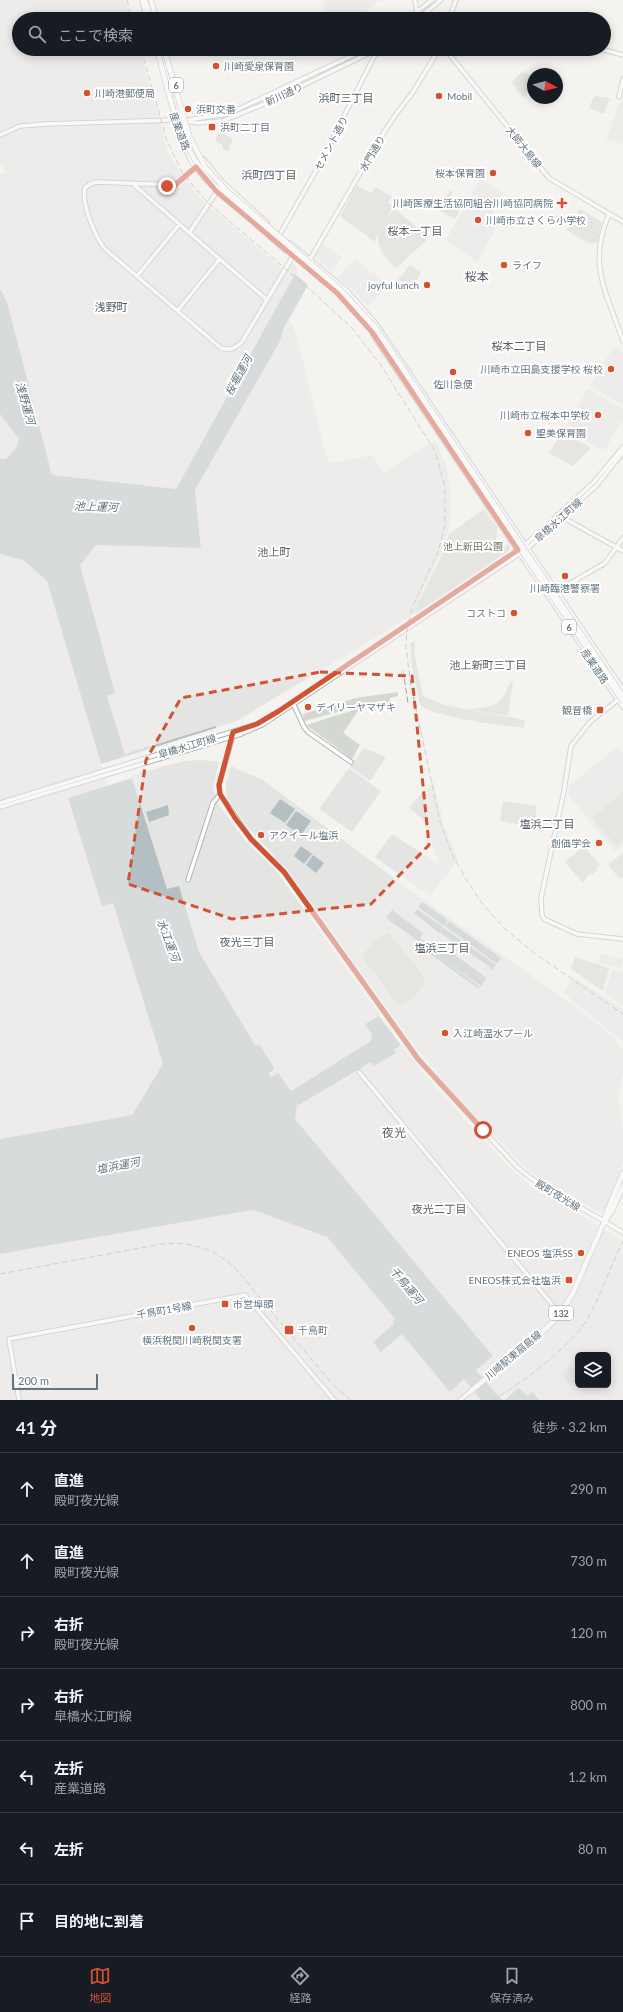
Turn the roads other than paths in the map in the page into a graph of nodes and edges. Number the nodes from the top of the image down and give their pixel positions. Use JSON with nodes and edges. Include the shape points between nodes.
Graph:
{"nodes":[{"id":1,"x":144,"y":0,"type":"edge"},
{"id":2,"x":151,"y":0,"type":"edge"},
{"id":3,"x":415,"y":0,"type":"edge"},
{"id":4,"x":432,"y":0,"type":"edge"},
{"id":5,"x":441,"y":0,"type":"edge"},
{"id":6,"x":456,"y":0,"type":"edge"},
{"id":7,"x":148,"y":12,"type":"edge"},
{"id":8,"x":155,"y":12,"type":"edge"},
{"id":9,"x":417,"y":12,"type":"joint"},
{"id":10,"x":426,"y":12,"type":"edge"},
{"id":11,"x":452,"y":12,"type":"edge"},
{"id":12,"x":611,"y":52,"type":"edge"},
{"id":13,"x":623,"y":55,"type":"edge"},
{"id":14,"x":162,"y":56,"type":"edge"},
{"id":15,"x":162,"y":56,"type":"edge"},
{"id":16,"x":163,"y":56,"type":"edge"},
{"id":17,"x":163,"y":56,"type":"edge"},
{"id":18,"x":351,"y":56,"type":"edge"},
{"id":19,"x":363,"y":56,"type":"edge"},
{"id":20,"x":374,"y":56,"type":"edge"},
{"id":21,"x":435,"y":56,"type":"edge"},
{"id":22,"x":451,"y":56,"type":"edge"},
{"id":23,"x":623,"y":79,"type":"edge"},
{"id":24,"x":619,"y":97,"type":"dead end"},
{"id":25,"x":175,"y":120,"type":"junction"},
{"id":26,"x":186,"y":121,"type":"junction"},
{"id":27,"x":0,"y":135,"type":"edge"},
{"id":28,"x":203,"y":159,"type":"junction"},
{"id":29,"x":196,"y":167,"type":"junction"},
{"id":30,"x":222,"y":182,"type":"junction"},
{"id":31,"x":133,"y":184,"type":"junction"},
{"id":32,"x":217,"y":192,"type":"junction"},
{"id":33,"x":609,"y":214,"type":"junction"},
{"id":34,"x":623,"y":222,"type":"edge"},
{"id":35,"x":179,"y":225,"type":"junction"},
{"id":36,"x":189,"y":234,"type":"junction"},
{"id":37,"x":280,"y":234,"type":"junction"},
{"id":38,"x":293,"y":256,"type":"junction"},
{"id":39,"x":219,"y":260,"type":"junction"},
{"id":40,"x":310,"y":260,"type":"junction"},
{"id":41,"x":305,"y":266,"type":"junction"},
{"id":42,"x":137,"y":276,"type":"junction"},
{"id":43,"x":266,"y":299,"type":"junction"},
{"id":44,"x":178,"y":310,"type":"junction"},
{"id":45,"x":623,"y":342,"type":"edge"},
{"id":46,"x":410,"y":374,"type":"junction"},
{"id":47,"x":403,"y":379,"type":"junction"},
{"id":48,"x":417,"y":384,"type":"junction"},
{"id":49,"x":412,"y":392,"type":"junction"},
{"id":50,"x":623,"y":447,"type":"edge"},
{"id":51,"x":623,"y":452,"type":"edge"},
{"id":52,"x":478,"y":474,"type":"junction"},
{"id":53,"x":472,"y":482,"type":"junction"},
{"id":54,"x":562,"y":517,"type":"junction"},
{"id":55,"x":623,"y":538,"type":"edge"},
{"id":56,"x":527,"y":546,"type":"junction"},
{"id":57,"x":617,"y":547,"type":"junction"},
{"id":58,"x":623,"y":551,"type":"edge"},
{"id":59,"x":518,"y":552,"type":"junction"},
{"id":60,"x":557,"y":591,"type":"junction"},
{"id":61,"x":623,"y":690,"type":"edge"},
{"id":62,"x":623,"y":695,"type":"edge"},
{"id":63,"x":620,"y":701,"type":"edge"},
{"id":64,"x":293,"y":703,"type":"junction"},
{"id":65,"x":623,"y":707,"type":"edge"},
{"id":66,"x":233,"y":734,"type":"junction"},
{"id":67,"x":351,"y":762,"type":"dead end"},
{"id":68,"x":220,"y":794,"type":"junction"},
{"id":69,"x":0,"y":803,"type":"edge"},
{"id":70,"x":0,"y":807,"type":"edge"},
{"id":71,"x":188,"y":880,"type":"dead end"},
{"id":72,"x":623,"y":940,"type":"edge"},
{"id":73,"x":359,"y":1072,"type":"dead end"},
{"id":74,"x":623,"y":1173,"type":"edge"},
{"id":75,"x":623,"y":1186,"type":"edge"},
{"id":76,"x":604,"y":1222,"type":"junction"},
{"id":77,"x":623,"y":1233,"type":"edge"},
{"id":78,"x":560,"y":1314,"type":"junction"},
{"id":79,"x":471,"y":1391,"type":"joint"},
{"id":80,"x":20,"y":1400,"type":"edge"},
{"id":81,"x":334,"y":1400,"type":"edge"},
{"id":82,"x":460,"y":1400,"type":"edge"}],
"edges":[{"from":1,"to":7,"type":"highway"},
{"from":2,"to":8,"type":"highway"},
{"from":3,"to":9,"type":"street"},
{"from":4,"to":9,"type":"street"},
{"from":5,"to":10,"type":"street"},
{"from":6,"to":11,"type":"street"},
{"from":12,"to":13,"type":"street"},
{"from":14,"to":63,"type":"highway","bridge":true,"via":[[172,105],[187,148],[206,177],[336,290],[373,330]]},
{"from":15,"to":25,"type":"main road","name":"産業道路","number":"6"},
{"from":16,"to":62,"type":"highway","bridge":true,"via":[[194,148],[210,174],[338,287],[376,328]]},
{"from":17,"to":26,"type":"main road","name":"産業道路","number":"6"},
{"from":18,"to":26,"type":"street","name":"新川通り","via":[[228,114]]},
{"from":19,"to":26,"type":"street","name":"新川通り","via":[[243,113],[217,122]]},
{"from":20,"to":37,"type":"street","name":"セメント通り","via":[[317,169]]},
{"from":21,"to":40,"type":"street","name":"水門通り","via":[[381,137]]},
{"from":22,"to":33,"type":"street","name":"大師大島線","via":[[549,178]]},
{"from":23,"to":24,"type":"street"},
{"from":25,"to":26,"type":"street","name":"新川通り"},
{"from":25,"to":27,"type":"street","name":"新川通り","via":[[20,126]]},
{"from":25,"to":29,"type":"main road","name":"産業道路","number":"6","via":[[182,141]]},
{"from":26,"to":28,"type":"main road","name":"産業道路","number":"6"},
{"from":28,"to":29,"type":"street"},
{"from":28,"to":30,"type":"main road","name":"産業道路","number":"6"},
{"from":29,"to":31,"type":"street","via":[[175,185]]},
{"from":29,"to":32,"type":"main road","name":"産業道路","number":"6"},
{"from":30,"to":32,"type":"street"},
{"from":30,"to":37,"type":"main road","name":"産業道路","number":"6"},
{"from":31,"to":35,"type":"street"},
{"from":31,"to":42,"type":"street","via":[[97,182],[85,188],[84,193],[98,241]]},
{"from":32,"to":36,"type":"street"},
{"from":32,"to":38,"type":"main road","name":"産業道路","number":"6"},
{"from":33,"to":34,"type":"street","name":"大師大島線"},
{"from":33,"to":45,"type":"street","via":[[601,237],[598,260],[601,279]]},
{"from":35,"to":36,"type":"street"},
{"from":35,"to":42,"type":"street"},
{"from":36,"to":39,"type":"street"},
{"from":37,"to":40,"type":"main road","name":"産業道路","number":"6"},
{"from":38,"to":41,"type":"main road","name":"産業道路","number":"6"},
{"from":38,"to":43,"type":"street"},
{"from":39,"to":43,"type":"street"},
{"from":39,"to":44,"type":"street"},
{"from":40,"to":41,"type":"street","name":"水門通り"},
{"from":40,"to":46,"type":"main road","name":"産業道路","number":"6","via":[[346,290],[365,310]]},
{"from":41,"to":47,"type":"main road","name":"産業道路","number":"6","via":[[355,311]]},
{"from":42,"to":44,"type":"street"},
{"from":43,"to":44,"type":"street","via":[[242,342],[231,349],[221,348]]},
{"from":46,"to":47,"type":"street"},
{"from":46,"to":48,"type":"main road","name":"産業道路","number":"6"},
{"from":47,"to":49,"type":"main road","name":"産業道路","number":"6"},
{"from":48,"to":49,"type":"street"},
{"from":48,"to":52,"type":"main road","name":"産業道路","number":"6"},
{"from":49,"to":53,"type":"main road","name":"産業道路","number":"6"},
{"from":50,"to":56,"type":"street","name":"皐橋水江町線","via":[[594,482]]},
{"from":51,"to":54,"type":"street","name":"皐橋水江町線","via":[[597,485]]},
{"from":52,"to":53,"type":"street"},
{"from":52,"to":56,"type":"main road","name":"産業道路","number":"6"},
{"from":53,"to":59,"type":"main road","name":"産業道路","number":"6"},
{"from":54,"to":56,"type":"street","name":"皐橋水江町線"},
{"from":54,"to":57,"type":"street"},
{"from":55,"to":57,"type":"street"},
{"from":56,"to":59,"type":"street","name":"皐橋水江町線"},
{"from":56,"to":60,"type":"main road","name":"産業道路","number":"6"},
{"from":57,"to":58,"type":"street"},
{"from":57,"to":60,"type":"street","via":[[605,563]]},
{"from":59,"to":63,"type":"main road","name":"産業道路","number":"6"},
{"from":59,"to":64,"type":"street","name":"皐橋水江町線"},
{"from":59,"to":64,"type":"street","name":"皐橋水江町線"},
{"from":60,"to":61,"type":"main road","name":"産業道路","number":"6"},
{"from":62,"to":63,"type":"street"},
{"from":63,"to":65,"type":"main road","name":"産業道路","number":"6"},
{"from":63,"to":72,"type":"street","via":[[590,722],[571,746],[541,898],[544,919],[577,934]]},
{"from":64,"to":66,"type":"street","name":"皐橋水江町線","via":[[255,728]]},
{"from":64,"to":67,"type":"street","via":[[308,732]]},
{"from":66,"to":68,"type":"street","via":[[219,785]]},
{"from":66,"to":69,"type":"street","name":"皐橋水江町線"},
{"from":66,"to":70,"type":"street","name":"皐橋水江町線"},
{"from":68,"to":71,"type":"street","via":[[213,803]]},
{"from":68,"to":76,"type":"street","name":"殿町夜光線","via":[[251,839],[284,872],[418,1059],[517,1167],[539,1185]]},
{"from":73,"to":78,"type":"street"},
{"from":74,"to":76,"type":"highway","name":"川崎駅東扇島線","number":"132"},
{"from":75,"to":76,"type":"highway","name":"川崎駅東扇島線","number":"132"},
{"from":76,"to":77,"type":"street"},
{"from":76,"to":78,"type":"highway","name":"川崎駅東扇島線","number":"132","via":[[573,1293]]},
{"from":78,"to":79,"type":"highway","name":"川崎駅東扇島線","number":"132"},
{"from":79,"to":82,"type":"street","name":"川崎駅東扇島線","number":"132"},
{"from":80,"to":81,"type":"street","name":"千鳥町1号線","via":[[9,1339],[245,1296]]}]}
